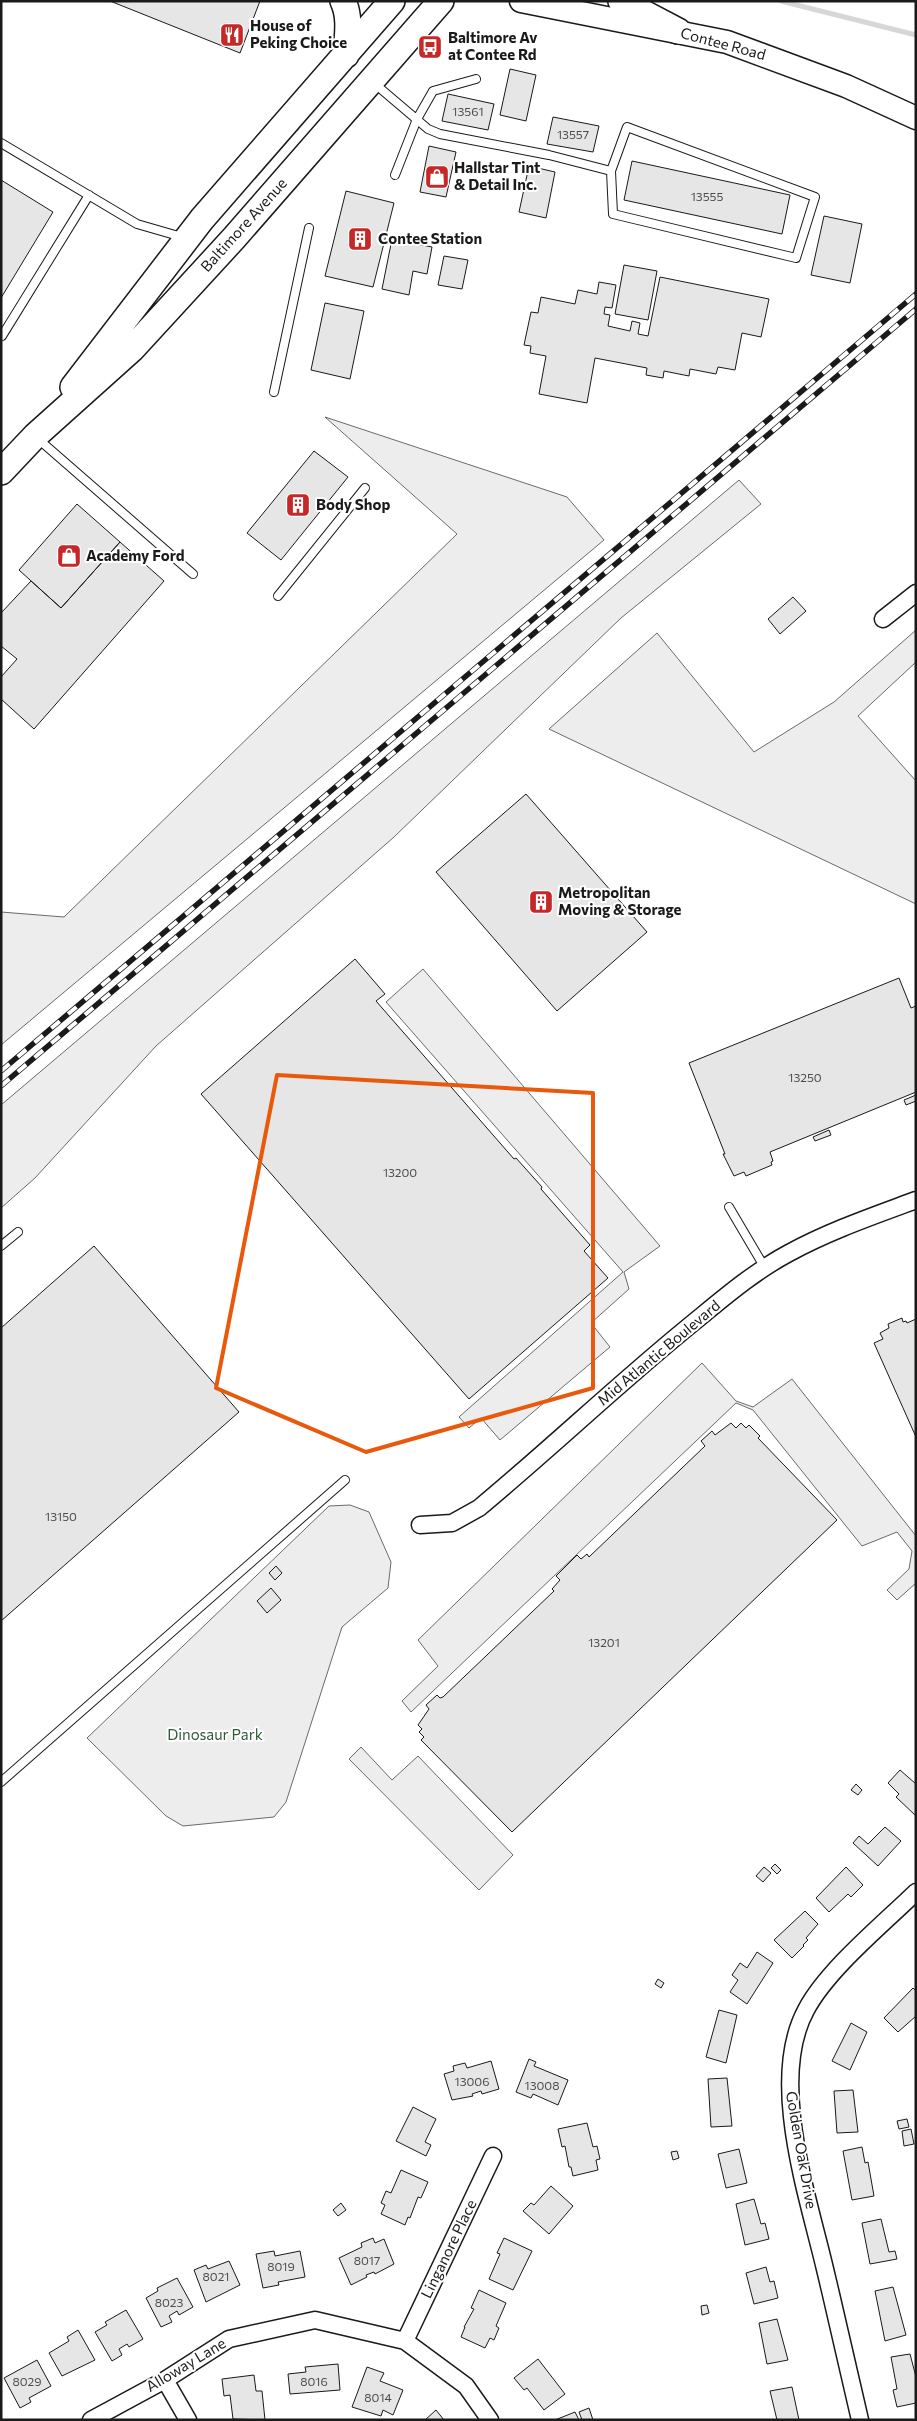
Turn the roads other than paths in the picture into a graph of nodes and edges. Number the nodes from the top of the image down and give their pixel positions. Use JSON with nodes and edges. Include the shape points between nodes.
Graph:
{"nodes":[{"id":1,"x":343,"y":1,"type":"edge"},
{"id":2,"x":392,"y":1,"type":"edge"},
{"id":3,"x":441,"y":1,"type":"edge"},
{"id":4,"x":521,"y":1,"type":"edge"},
{"id":5,"x":621,"y":1,"type":"edge"},
{"id":6,"x":678,"y":31,"type":"junction"},
{"id":7,"x":346,"y":55,"type":"junction"},
{"id":8,"x":476,"y":79,"type":"dead end"},
{"id":9,"x":371,"y":81,"type":"junction"},
{"id":10,"x":916,"y":118,"type":"edge"},
{"id":11,"x":417,"y":119,"type":"junction"},
{"id":12,"x":1,"y":143,"type":"edge"},
{"id":13,"x":610,"y":171,"type":"junction"},
{"id":14,"x":395,"y":174,"type":"dead end"},
{"id":15,"x":89,"y":195,"type":"junction"},
{"id":16,"x":309,"y":228,"type":"dead end"},
{"id":17,"x":187,"y":238,"type":"junction"},
{"id":18,"x":2,"y":336,"type":"edge"},
{"id":19,"x":274,"y":392,"type":"dead end"},
{"id":20,"x":35,"y":436,"type":"junction"},
{"id":21,"x":1,"y":472,"type":"edge"},
{"id":22,"x":364,"y":488,"type":"dead end"},
{"id":23,"x":193,"y":574,"type":"dead end"},
{"id":24,"x":916,"y":593,"type":"edge"},
{"id":25,"x":278,"y":596,"type":"dead end"},
{"id":26,"x":884,"y":619,"type":"dead end"},
{"id":27,"x":916,"y":1200,"type":"edge"},
{"id":28,"x":729,"y":1207,"type":"dead end"},
{"id":29,"x":18,"y":1232,"type":"dead end"},
{"id":30,"x":1,"y":1246,"type":"edge"},
{"id":31,"x":765,"y":1268,"type":"junction"},
{"id":32,"x":345,"y":1480,"type":"dead end"},
{"id":33,"x":420,"y":1525,"type":"dead end"},
{"id":34,"x":1,"y":1782,"type":"edge"},
{"id":35,"x":916,"y":1892,"type":"edge"},
{"id":36,"x":493,"y":2156,"type":"dead end"},
{"id":37,"x":405,"y":2341,"type":"junction"},
{"id":38,"x":164,"y":2380,"type":"junction"},
{"id":39,"x":91,"y":2420,"type":"edge"},
{"id":40,"x":188,"y":2420,"type":"edge"},
{"id":41,"x":490,"y":2420,"type":"edge"},
{"id":42,"x":860,"y":2420,"type":"edge"}],
"edges":[{"from":1,"to":7,"type":"main road","via":[[348,27]]},
{"from":2,"to":7,"type":"main road","name":"Baltimore Avenue"},
{"from":3,"to":9,"type":"main road","name":"Baltimore Avenue"},
{"from":4,"to":6,"type":"street","name":"Contee Road"},
{"from":5,"to":6,"type":"main road"},
{"from":6,"to":10,"type":"street","name":"Contee Road","via":[[767,55]]},
{"from":7,"to":17,"type":"main road","name":"Baltimore Avenue"},
{"from":8,"to":11,"type":"lane","via":[[433,91]]},
{"from":9,"to":11,"type":"lane"},
{"from":9,"to":20,"type":"main road","name":"Baltimore Avenue","via":[[132,349]]},
{"from":11,"to":13,"type":"lane","via":[[428,129],[461,140]]},
{"from":11,"to":14,"type":"lane"},
{"from":12,"to":15,"type":"lane"},
{"from":13,"to":13,"type":"lane","via":[[626,127],[815,196],[796,258],[613,214]]},
{"from":15,"to":17,"type":"lane","via":[[137,224]]},
{"from":15,"to":18,"type":"lane"},
{"from":16,"to":19,"type":"lane"},
{"from":17,"to":20,"type":"main road","name":"Baltimore Avenue"},
{"from":20,"to":21,"type":"main road","name":"Baltimore Avenue"},
{"from":20,"to":23,"type":"lane"},
{"from":22,"to":25,"type":"lane"},
{"from":24,"to":26,"type":"street"},
{"from":27,"to":31,"type":"street","name":"Mid Atlantic Boulevard","via":[[844,1227]]},
{"from":28,"to":31,"type":"lane"},
{"from":29,"to":30,"type":"lane"},
{"from":31,"to":33,"type":"street","name":"Mid Atlantic Boulevard","via":[[659,1350],[479,1508],[452,1523]]},
{"from":32,"to":34,"type":"lane"},
{"from":35,"to":42,"type":"street","name":"Golden Oak Drive","via":[[818,1990],[796,2033],[790,2079],[795,2134]]},
{"from":36,"to":37,"type":"street","name":"Linganore Place"},
{"from":37,"to":38,"type":"street","name":"Alloway Lane","via":[[315,2320],[229,2339]]},
{"from":37,"to":41,"type":"street","name":"Alloway Lane","via":[[466,2386]]},
{"from":38,"to":39,"type":"street","name":"Alloway Lane"},
{"from":38,"to":40,"type":"street"}]}
